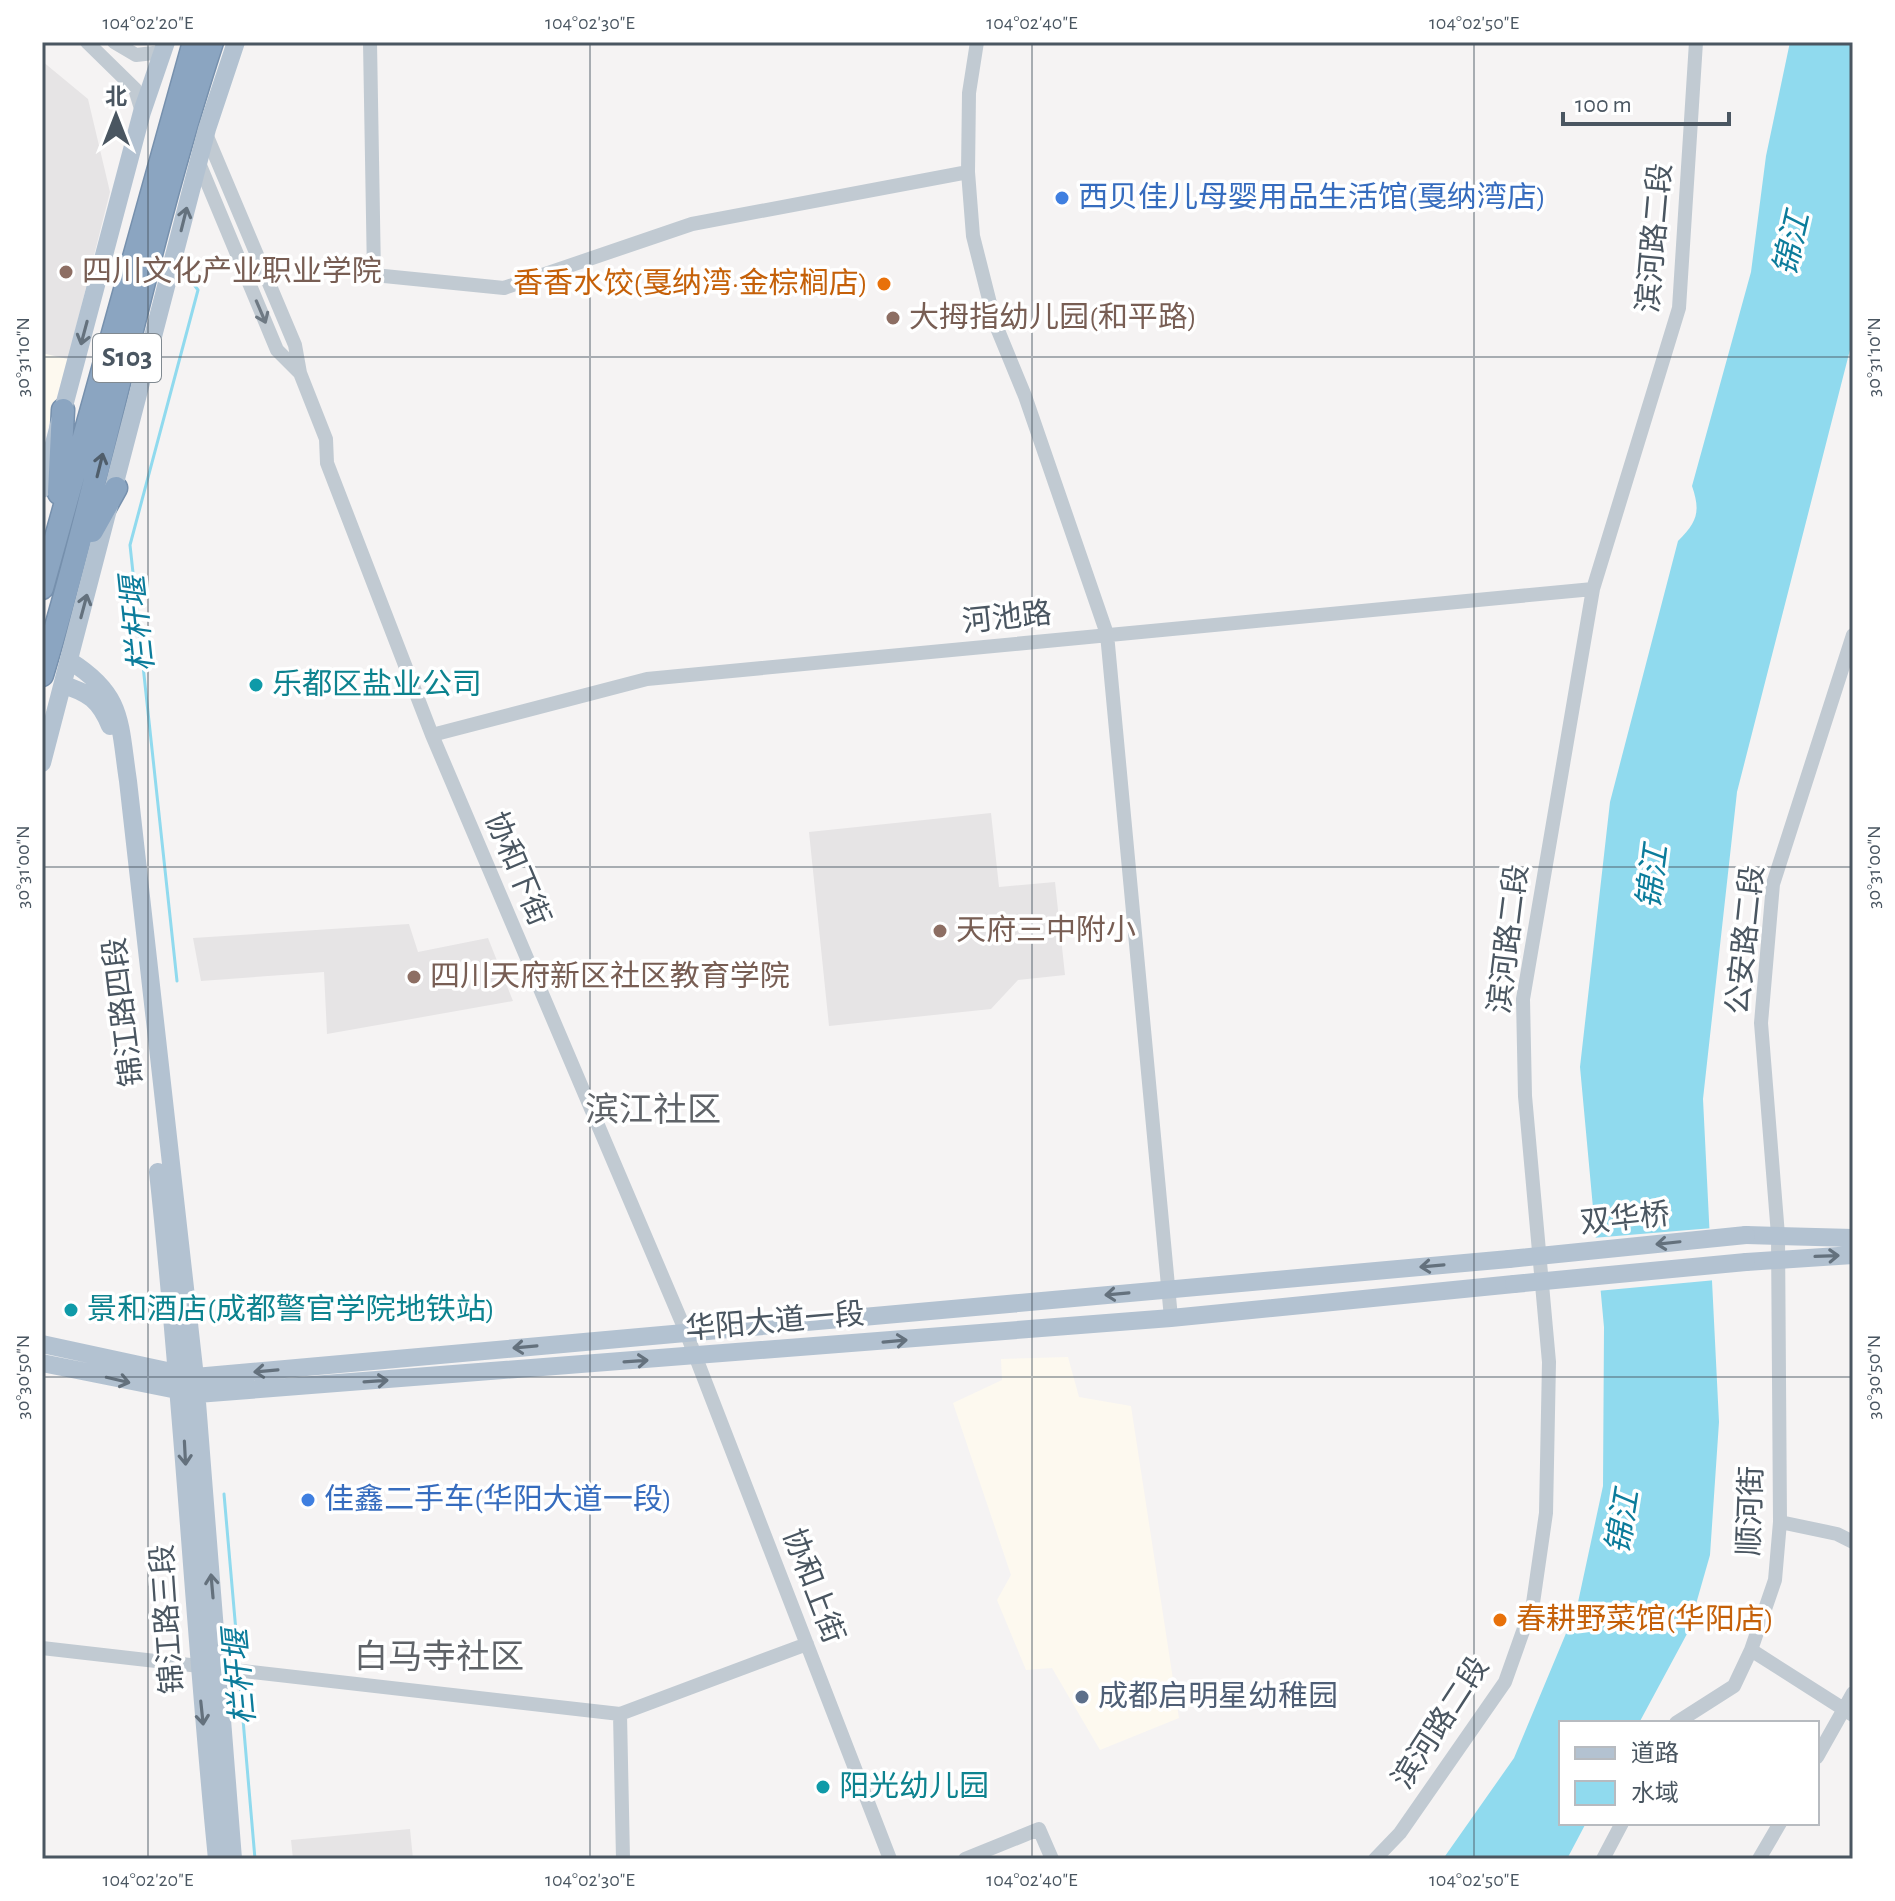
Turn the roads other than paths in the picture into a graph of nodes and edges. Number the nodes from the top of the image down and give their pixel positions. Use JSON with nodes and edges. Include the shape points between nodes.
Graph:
{"nodes":[{"id":1,"x":87,"y":42,"type":"edge"},
{"id":2,"x":114,"y":42,"type":"edge"},
{"id":3,"x":194,"y":42,"type":"edge"},
{"id":4,"x":212,"y":42,"type":"edge"},
{"id":5,"x":236,"y":42,"type":"edge"},
{"id":6,"x":370,"y":42,"type":"edge"},
{"id":7,"x":977,"y":42,"type":"edge"},
{"id":8,"x":1696,"y":42,"type":"edge"},
{"id":9,"x":164,"y":47,"type":"edge"},
{"id":10,"x":142,"y":112,"type":"junction"},
{"id":11,"x":206,"y":134,"type":"junction"},
{"id":12,"x":199,"y":163,"type":"junction"},
{"id":13,"x":968,"y":172,"type":"junction"},
{"id":14,"x":300,"y":373,"type":"junction"},
{"id":15,"x":63,"y":410,"type":"junction"},
{"id":16,"x":116,"y":488,"type":"junction"},
{"id":17,"x":42,"y":489,"type":"edge"},
{"id":18,"x":56,"y":535,"type":"junction"},
{"id":19,"x":76,"y":560,"type":"junction"},
{"id":20,"x":42,"y":588,"type":"edge"},
{"id":21,"x":1593,"y":589,"type":"junction"},
{"id":22,"x":1107,"y":634,"type":"junction"},
{"id":23,"x":1853,"y":635,"type":"edge"},
{"id":24,"x":70,"y":661,"type":"junction"},
{"id":25,"x":42,"y":675,"type":"edge"},
{"id":26,"x":63,"y":685,"type":"junction"},
{"id":27,"x":432,"y":735,"type":"junction"},
{"id":28,"x":42,"y":763,"type":"edge"},
{"id":29,"x":1778,"y":1235,"type":"junction"},
{"id":30,"x":1853,"y":1238,"type":"edge"},
{"id":31,"x":1853,"y":1255,"type":"edge"},
{"id":32,"x":1509,"y":1259,"type":"joint"},
{"id":33,"x":1778,"y":1261,"type":"junction"},
{"id":34,"x":1167,"y":1289,"type":"junction"},
{"id":35,"x":1171,"y":1318,"type":"junction"},
{"id":36,"x":686,"y":1332,"type":"junction"},
{"id":37,"x":42,"y":1344,"type":"edge"},
{"id":38,"x":696,"y":1357,"type":"junction"},
{"id":39,"x":42,"y":1363,"type":"edge"},
{"id":40,"x":188,"y":1385,"type":"junction"},
{"id":41,"x":1780,"y":1522,"type":"junction"},
{"id":42,"x":1853,"y":1542,"type":"edge"},
{"id":43,"x":807,"y":1644,"type":"junction"},
{"id":44,"x":42,"y":1648,"type":"edge"},
{"id":45,"x":1751,"y":1650,"type":"junction"},
{"id":46,"x":198,"y":1666,"type":"junction"},
{"id":47,"x":232,"y":1670,"type":"junction"},
{"id":48,"x":1853,"y":1693,"type":"edge"},
{"id":49,"x":1848,"y":1712,"type":"edge"},
{"id":50,"x":620,"y":1714,"type":"junction"},
{"id":51,"x":1679,"y":1721,"type":"edge"},
{"id":52,"x":1819,"y":1754,"type":"edge"},
{"id":53,"x":1621,"y":1825,"type":"edge"},
{"id":54,"x":1779,"y":1825,"type":"edge"},
{"id":55,"x":217,"y":1859,"type":"edge"},
{"id":56,"x":233,"y":1859,"type":"edge"},
{"id":57,"x":623,"y":1859,"type":"edge"},
{"id":58,"x":890,"y":1859,"type":"edge"},
{"id":59,"x":965,"y":1859,"type":"edge"},
{"id":60,"x":1052,"y":1859,"type":"edge"},
{"id":61,"x":1375,"y":1859,"type":"edge"},
{"id":62,"x":1603,"y":1859,"type":"edge"},
{"id":63,"x":1759,"y":1859,"type":"edge"}],
"edges":[{"from":1,"to":10,"type":"street","via":[[135,89]]},
{"from":2,"to":9,"type":"street","via":[[136,55]]},
{"from":3,"to":18,"type":"highway","number":"S103"},
{"from":19,"to":4,"type":"highway","number":"S103","one_way":true,"via":[[185,125]]},
{"from":5,"to":11,"type":"main road"},
{"from":6,"to":13,"type":"street","via":[[374,275],[504,288],[692,224]]},
{"from":7,"to":13,"type":"street","via":[[969,93]]},
{"from":8,"to":21,"type":"street","name":"滨河路二段","via":[[1679,308]]},
{"from":9,"to":10,"type":"main road"},
{"from":10,"to":15,"type":"main road","one_way":true},
{"from":11,"to":12,"type":"main road"},
{"from":11,"to":14,"type":"street","via":[[295,345]]},
{"from":12,"to":14,"type":"street","one_way":true,"via":[[277,350]]},
{"from":16,"to":12,"type":"main road","one_way":true},
{"from":13,"to":22,"type":"street","via":[[973,236],[995,323]]},
{"from":14,"to":27,"type":"street","name":"协和下街","via":[[326,439],[327,463]]},
{"from":15,"to":17,"type":"main road"},
{"from":15,"to":18,"type":"highway"},
{"from":16,"to":19,"type":"highway"},
{"from":24,"to":16,"type":"main road","one_way":true},
{"from":18,"to":20,"type":"highway","number":"S103"},
{"from":19,"to":25,"type":"highway","number":"S103"},
{"from":21,"to":22,"type":"street","name":"河池路"},
{"from":21,"to":61,"type":"street","name":"滨河路二段","via":[[1523,999],[1525,1096],[1549,1362],[1546,1513],[1533,1603],[1505,1682],[1400,1833]]},
{"from":22,"to":27,"type":"street","name":"河池路","via":[[647,679]]},
{"from":22,"to":34,"type":"street"},
{"from":23,"to":29,"type":"street","name":"公安路二段","via":[[1773,884],[1761,1023]]},
{"from":24,"to":26,"type":"main road"},
{"from":24,"to":40,"type":"main road","name":"锦江路四段","via":[[109,692],[120,725]]},
{"from":26,"to":28,"type":"main road"},
{"from":26,"to":40,"type":"main road","name":"锦江路四段","via":[[86,691],[103,708],[112,732]]},
{"from":27,"to":36,"type":"street","name":"协和下街"},
{"from":29,"to":30,"type":"main road","name":"双华桥"},
{"from":29,"to":32,"type":"main road","name":"双华桥","one_way":true,"bridge":true},
{"from":29,"to":33,"type":"street","name":"公安路二段"},
{"from":33,"to":31,"type":"main road","name":"华阳大道一段","one_way":true},
{"from":32,"to":34,"type":"main road","name":"华阳大道一段","one_way":true},
{"from":33,"to":35,"type":"main road","name":"华阳大道一段","bridge":true},
{"from":33,"to":41,"type":"street","name":"顺河街"},
{"from":34,"to":35,"type":"street"},
{"from":34,"to":36,"type":"main road","name":"华阳大道一段","one_way":true},
{"from":38,"to":35,"type":"main road","name":"华阳大道一段","one_way":true},
{"from":36,"to":38,"type":"street","name":"协和上街"},
{"from":36,"to":40,"type":"main road","name":"华阳大道一段","one_way":true},
{"from":37,"to":40,"type":"main road","name":"华阳大道一段"},
{"from":40,"to":38,"type":"main road","name":"华阳大道一段","one_way":true},
{"from":38,"to":43,"type":"street","name":"协和上街"},
{"from":39,"to":40,"type":"main road","name":"华阳大道一段","one_way":true},
{"from":40,"to":46,"type":"main road","name":"锦江路三段","one_way":true},
{"from":47,"to":40,"type":"main road","name":"锦江路三段","one_way":true},
{"from":41,"to":42,"type":"street"},
{"from":41,"to":45,"type":"street","name":"顺河街","via":[[1775,1580]]},
{"from":43,"to":50,"type":"street"},
{"from":43,"to":58,"type":"street","name":"协和上街"},
{"from":44,"to":46,"type":"street"},
{"from":45,"to":49,"type":"street"},
{"from":45,"to":51,"type":"street","name":"顺河街","via":[[1734,1686]]},
{"from":46,"to":47,"type":"street"},
{"from":46,"to":55,"type":"main road","name":"锦江路三段","one_way":true},
{"from":47,"to":50,"type":"street"},
{"from":47,"to":56,"type":"main road","name":"锦江路三段"},
{"from":48,"to":49,"type":"street"},
{"from":49,"to":52,"type":"street"},
{"from":50,"to":57,"type":"street"},
{"from":53,"to":62,"type":"street"},
{"from":54,"to":63,"type":"street"},
{"from":59,"to":60,"type":"street","via":[[1039,1829]]}]}
